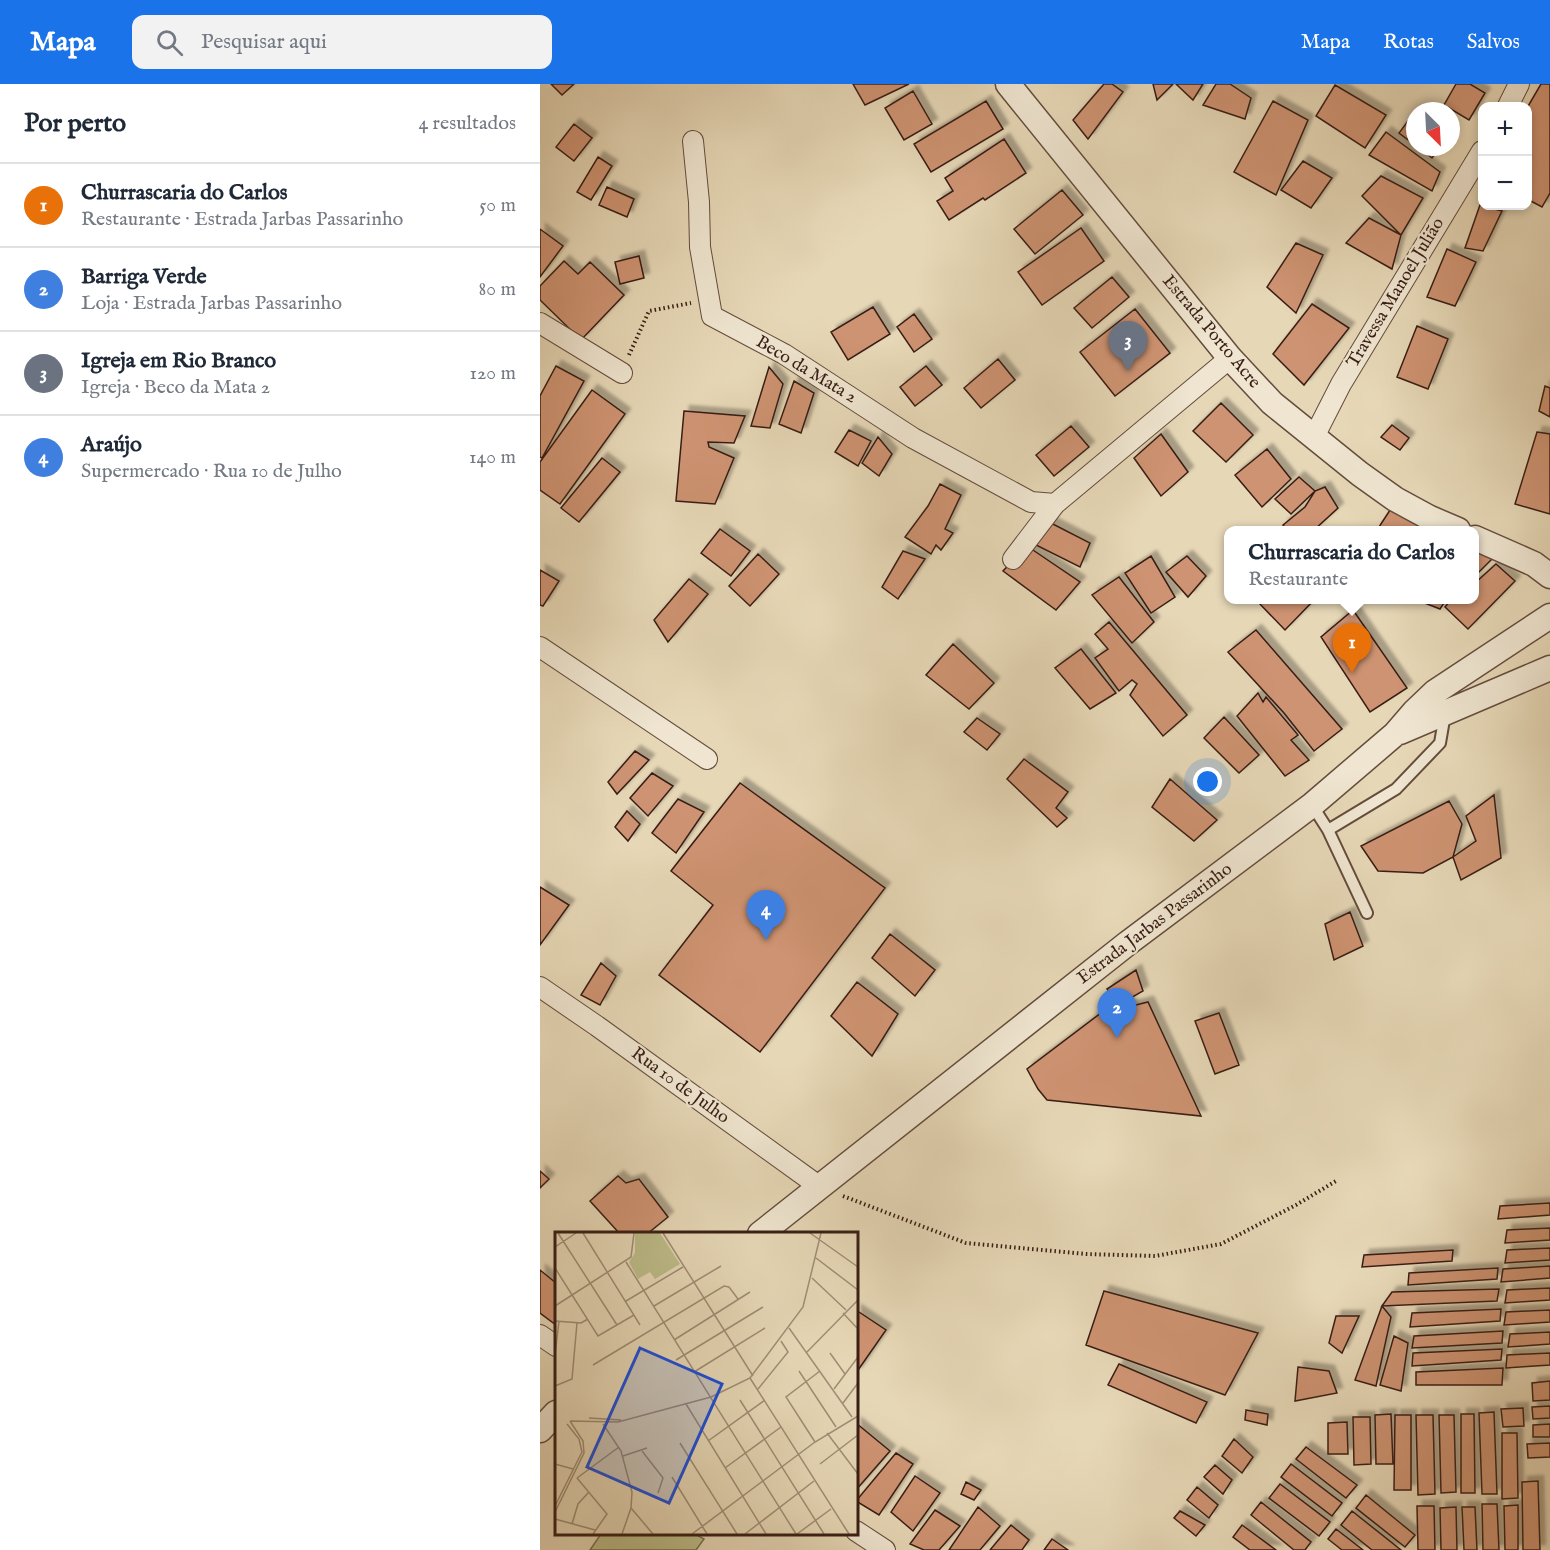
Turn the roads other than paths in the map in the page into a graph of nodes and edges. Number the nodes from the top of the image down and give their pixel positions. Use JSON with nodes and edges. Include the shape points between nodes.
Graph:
{"nodes":[{"id":1,"x":1008,"y":84,"type":"edge"},
{"id":2,"x":1520,"y":84,"type":"edge"},
{"id":3,"x":1510,"y":102,"type":"edge"},
{"id":4,"x":693,"y":141,"type":"dead end"},
{"id":5,"x":1479,"y":156,"type":"edge"},
{"id":6,"x":540,"y":322,"type":"edge"},
{"id":7,"x":1230,"y":358,"type":"junction"},
{"id":8,"x":622,"y":373,"type":"road end"},
{"id":9,"x":1314,"y":437,"type":"junction"},
{"id":10,"x":1055,"y":504,"type":"junction"},
{"id":11,"x":1447,"y":526,"type":"edge"},
{"id":12,"x":1479,"y":540,"type":"edge"},
{"id":13,"x":1013,"y":559,"type":"dead end"},
{"id":14,"x":1550,"y":576,"type":"edge"},
{"id":15,"x":1550,"y":616,"type":"edge"},
{"id":16,"x":540,"y":647,"type":"edge"},
{"id":17,"x":1550,"y":668,"type":"edge"},
{"id":18,"x":1435,"y":692,"type":"junction"},
{"id":19,"x":1445,"y":714,"type":"junction"},
{"id":20,"x":1395,"y":734,"type":"junction"},
{"id":21,"x":707,"y":759,"type":"dead end"},
{"id":22,"x":1312,"y":805,"type":"junction"},
{"id":23,"x":1328,"y":830,"type":"junction"},
{"id":24,"x":1367,"y":913,"type":"dead end"},
{"id":25,"x":540,"y":987,"type":"edge"},
{"id":26,"x":820,"y":1187,"type":"junction"},
{"id":27,"x":761,"y":1232,"type":"edge"},
{"id":28,"x":540,"y":1335,"type":"edge"},
{"id":29,"x":555,"y":1345,"type":"edge"},
{"id":30,"x":555,"y":1414,"type":"edge"},
{"id":31,"x":540,"y":1430,"type":"edge"},
{"id":32,"x":858,"y":1531,"type":"edge"},
{"id":33,"x":884,"y":1550,"type":"edge"}],
"edges":[{"from":1,"to":7,"type":"street","name":"Estrada Porto Acre"},
{"from":2,"to":3,"type":"street"},
{"from":4,"to":10,"type":"street","name":"Beco da Mata 2","via":[[700,247],[712,316],[784,354],[914,438],[1031,502]]},
{"from":5,"to":9,"type":"street","name":"Travessa Manoel Julião","via":[[1347,374]]},
{"from":6,"to":8,"type":"street"},
{"from":7,"to":9,"type":"street","name":"Estrada Porto Acre","via":[[1272,403]]},
{"from":7,"to":10,"type":"street"},
{"from":9,"to":11,"type":"street","name":"Estrada Porto Acre","via":[[1395,499]]},
{"from":10,"to":13,"type":"street"},
{"from":12,"to":14,"type":"street","via":[[1534,564]]},
{"from":15,"to":18,"type":"street","name":"Estrada Jarbas Passarinho"},
{"from":16,"to":21,"type":"street"},
{"from":17,"to":19,"type":"street"},
{"from":18,"to":19,"type":"lane"},
{"from":18,"to":20,"type":"street","name":"Estrada Jarbas Passarinho"},
{"from":19,"to":20,"type":"street"},
{"from":19,"to":23,"type":"lane","via":[[1440,743],[1396,789]]},
{"from":20,"to":22,"type":"street","name":"Estrada Jarbas Passarinho"},
{"from":22,"to":23,"type":"lane"},
{"from":22,"to":26,"type":"street","name":"Estrada Jarbas Passarinho","via":[[1128,943]]},
{"from":23,"to":24,"type":"lane"},
{"from":25,"to":26,"type":"street","name":"Rua 10 de Julho"},
{"from":26,"to":27,"type":"street","name":"Estrada Jarbas Passarinho"},
{"from":28,"to":29,"type":"street"},
{"from":30,"to":31,"type":"street"},
{"from":32,"to":33,"type":"street"}]}
